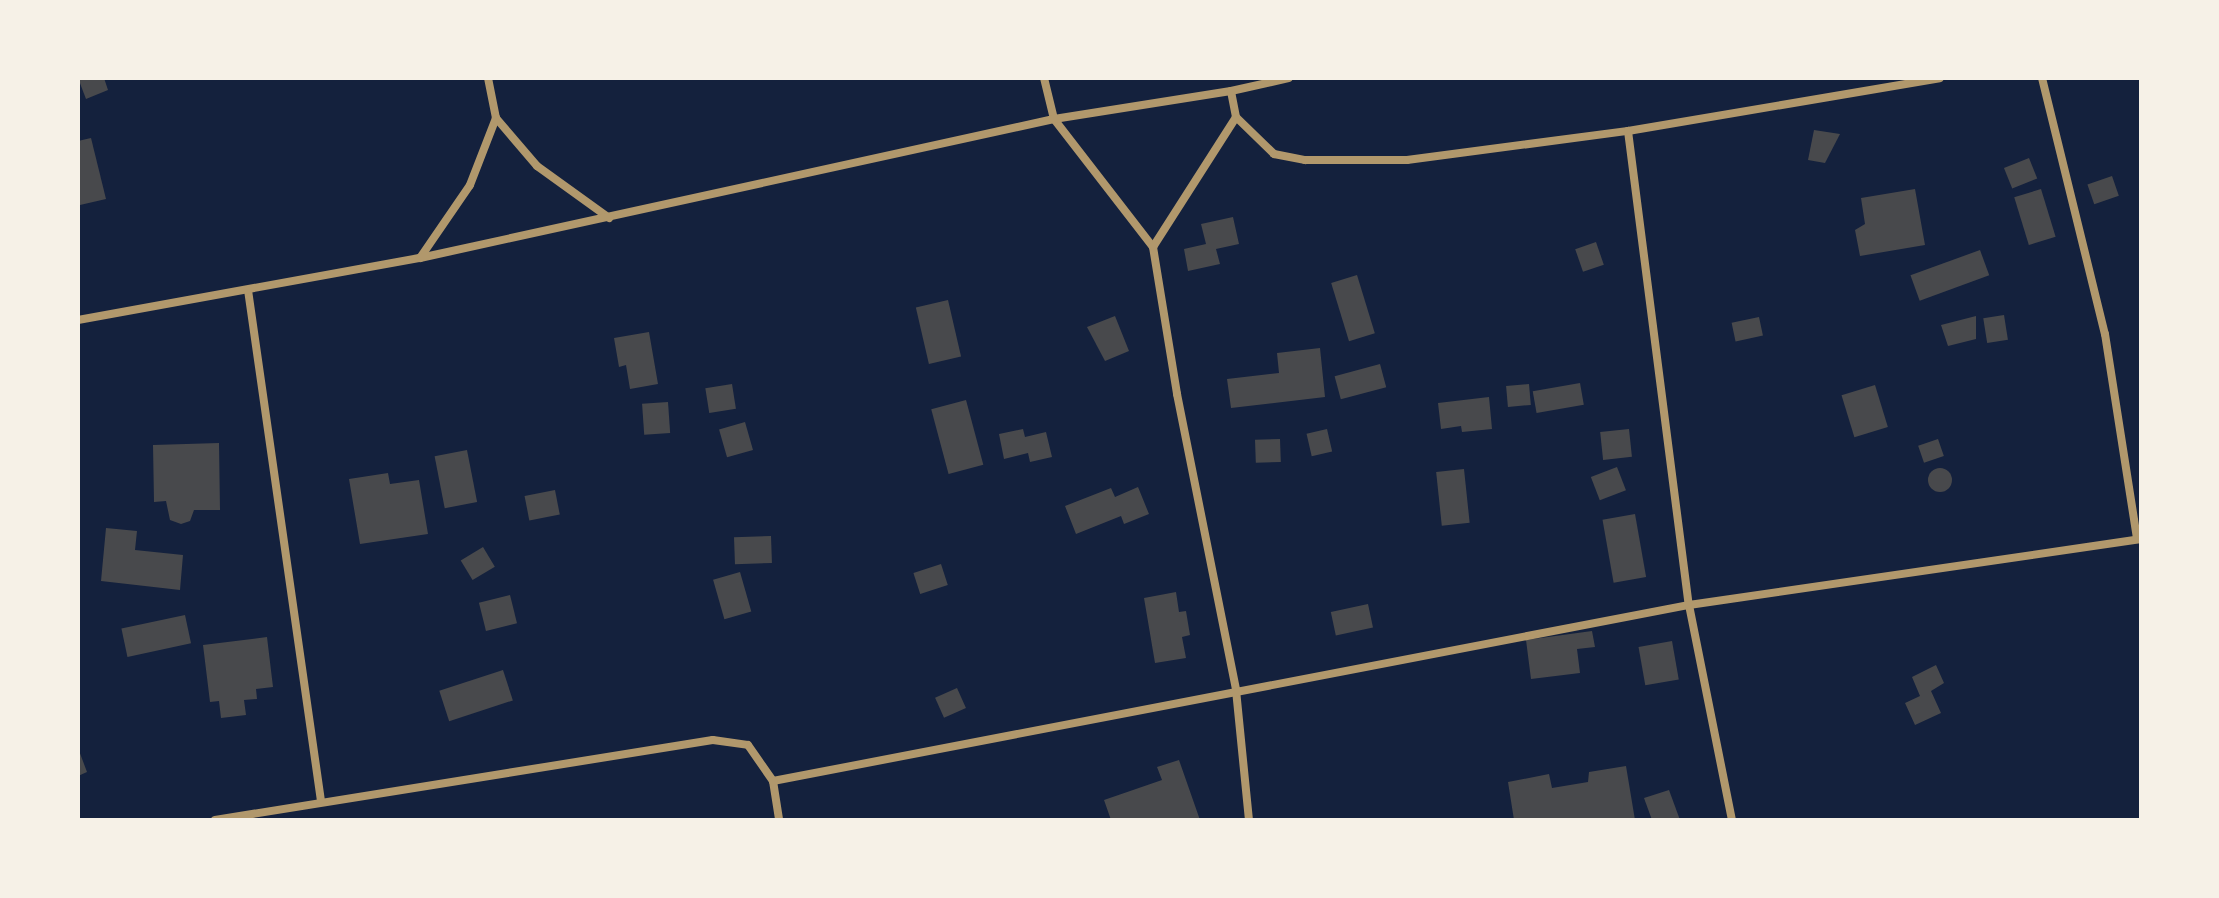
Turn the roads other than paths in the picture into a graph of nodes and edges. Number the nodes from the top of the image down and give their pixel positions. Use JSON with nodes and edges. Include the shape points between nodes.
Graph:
{"nodes":[{"id":1,"x":488,"y":78,"type":"edge"},
{"id":2,"x":1044,"y":78,"type":"edge"},
{"id":3,"x":1289,"y":78,"type":"edge"},
{"id":4,"x":1940,"y":78,"type":"edge"},
{"id":5,"x":2042,"y":78,"type":"edge"},
{"id":6,"x":1231,"y":91,"type":"junction"},
{"id":7,"x":1236,"y":117,"type":"junction"},
{"id":8,"x":496,"y":118,"type":"junction"},
{"id":9,"x":1054,"y":119,"type":"junction"},
{"id":10,"x":1628,"y":131,"type":"junction"},
{"id":11,"x":609,"y":218,"type":"junction"},
{"id":12,"x":1153,"y":247,"type":"junction"},
{"id":13,"x":420,"y":258,"type":"junction"},
{"id":14,"x":248,"y":290,"type":"junction"},
{"id":15,"x":78,"y":320,"type":"edge"},
{"id":16,"x":2139,"y":539,"type":"edge"},
{"id":17,"x":1689,"y":605,"type":"junction"},
{"id":18,"x":1236,"y":690,"type":"junction"},
{"id":19,"x":773,"y":781,"type":"junction"},
{"id":20,"x":321,"y":801,"type":"junction"},
{"id":21,"x":215,"y":820,"type":"edge"},
{"id":22,"x":779,"y":820,"type":"edge"},
{"id":23,"x":1249,"y":820,"type":"edge"},
{"id":24,"x":1732,"y":820,"type":"edge"}],
"edges":[{"from":1,"to":8,"type":"street"},
{"from":2,"to":9,"type":"street"},
{"from":3,"to":6,"type":"street"},
{"from":4,"to":10,"type":"street"},
{"from":5,"to":16,"type":"street","via":[[2105,334]]},
{"from":6,"to":7,"type":"street"},
{"from":6,"to":9,"type":"street"},
{"from":7,"to":10,"type":"street","via":[[1274,154],[1305,160],[1407,160]]},
{"from":7,"to":12,"type":"street"},
{"from":8,"to":11,"type":"street","via":[[537,166]]},
{"from":8,"to":13,"type":"street","via":[[470,185]]},
{"from":9,"to":11,"type":"street"},
{"from":9,"to":12,"type":"street"},
{"from":10,"to":17,"type":"street"},
{"from":11,"to":13,"type":"street"},
{"from":12,"to":18,"type":"street"},
{"from":13,"to":14,"type":"street"},
{"from":14,"to":15,"type":"street"},
{"from":14,"to":20,"type":"street"},
{"from":16,"to":17,"type":"street"},
{"from":17,"to":18,"type":"street"},
{"from":17,"to":24,"type":"street"},
{"from":18,"to":19,"type":"street"},
{"from":18,"to":23,"type":"street"},
{"from":19,"to":20,"type":"street","via":[[748,745],[713,740]]},
{"from":19,"to":22,"type":"street"},
{"from":20,"to":21,"type":"street"}]}
